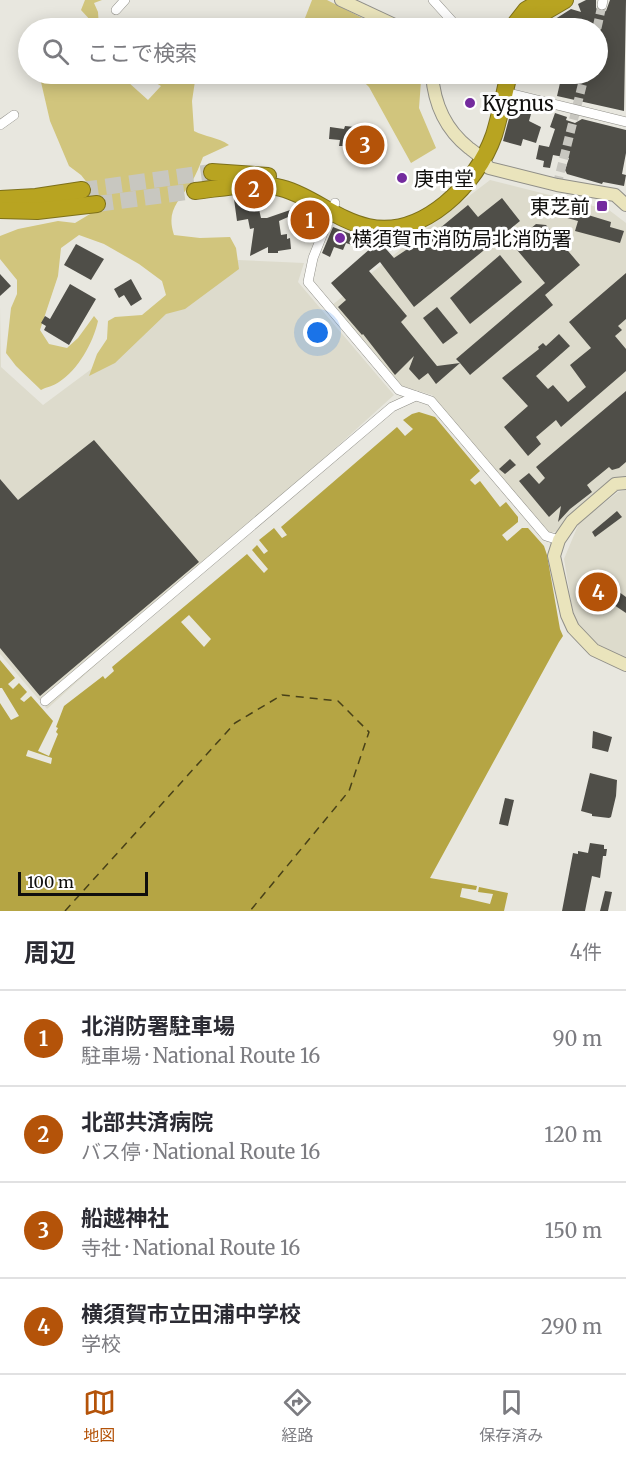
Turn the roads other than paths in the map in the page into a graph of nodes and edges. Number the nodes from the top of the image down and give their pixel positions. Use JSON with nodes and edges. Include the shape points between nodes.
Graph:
{"nodes":[{"id":1,"x":125,"y":0,"type":"edge"},
{"id":2,"x":341,"y":0,"type":"edge"},
{"id":3,"x":433,"y":0,"type":"edge"},
{"id":4,"x":565,"y":0,"type":"edge"},
{"id":5,"x":534,"y":3,"type":"edge"},
{"id":6,"x":116,"y":10,"type":"dead end"},
{"id":7,"x":380,"y":18,"type":"edge"},
{"id":8,"x":449,"y":18,"type":"edge"},
{"id":9,"x":521,"y":18,"type":"edge"},
{"id":10,"x":536,"y":18,"type":"edge"},
{"id":11,"x":433,"y":84,"type":"edge"},
{"id":12,"x":495,"y":84,"type":"edge"},
{"id":13,"x":506,"y":84,"type":"edge"},
{"id":14,"x":504,"y":92,"type":"junction"},
{"id":15,"x":14,"y":115,"type":"dead end"},
{"id":16,"x":626,"y":122,"type":"edge"},
{"id":17,"x":0,"y":125,"type":"edge"},
{"id":18,"x":479,"y":155,"type":"junction"},
{"id":19,"x":212,"y":172,"type":"tunnel mouth"},
{"id":20,"x":82,"y":190,"type":"tunnel mouth"},
{"id":21,"x":195,"y":190,"type":"tunnel mouth"},
{"id":22,"x":0,"y":199,"type":"edge"},
{"id":23,"x":47,"y":202,"type":"junction"},
{"id":24,"x":97,"y":204,"type":"tunnel mouth"},
{"id":25,"x":626,"y":205,"type":"edge"},
{"id":26,"x":333,"y":208,"type":"junction"},
{"id":27,"x":0,"y":210,"type":"edge"},
{"id":28,"x":416,"y":396,"type":"junction"},
{"id":29,"x":626,"y":483,"type":"edge"},
{"id":30,"x":560,"y":540,"type":"junction"},
{"id":31,"x":626,"y":665,"type":"edge"},
{"id":32,"x":45,"y":701,"type":"dead end"}],
"edges":[{"from":1,"to":6,"type":"street"},
{"from":2,"to":7,"type":"street"},
{"from":3,"to":8,"type":"street"},
{"from":4,"to":10,"type":"highway"},
{"from":5,"to":9,"type":"highway"},
{"from":11,"to":18,"type":"street","via":[[438,109],[446,123]]},
{"from":12,"to":18,"type":"highway"},
{"from":13,"to":14,"type":"highway"},
{"from":14,"to":16,"type":"street"},
{"from":14,"to":18,"type":"highway","via":[[493,136]]},
{"from":15,"to":17,"type":"street"},
{"from":18,"to":25,"type":"street","via":[[489,168],[615,195]]},
{"from":18,"to":26,"type":"highway","via":[[468,180],[433,213],[415,223],[370,228],[353,224]]},
{"from":19,"to":26,"type":"highway","via":[[285,178]]},
{"from":20,"to":23,"type":"highway"},
{"from":21,"to":26,"type":"highway","via":[[264,185]]},
{"from":22,"to":23,"type":"highway"},
{"from":23,"to":24,"type":"highway"},
{"from":23,"to":27,"type":"highway"},
{"from":26,"to":28,"type":"street","via":[[308,282],[399,390]]},
{"from":28,"to":30,"type":"street","via":[[431,401],[546,536]]},
{"from":28,"to":32,"type":"street","via":[[392,407]]},
{"from":29,"to":30,"type":"street","via":[[615,484],[572,520]]},
{"from":30,"to":31,"type":"street","via":[[554,556],[573,627],[594,650]]}]}
